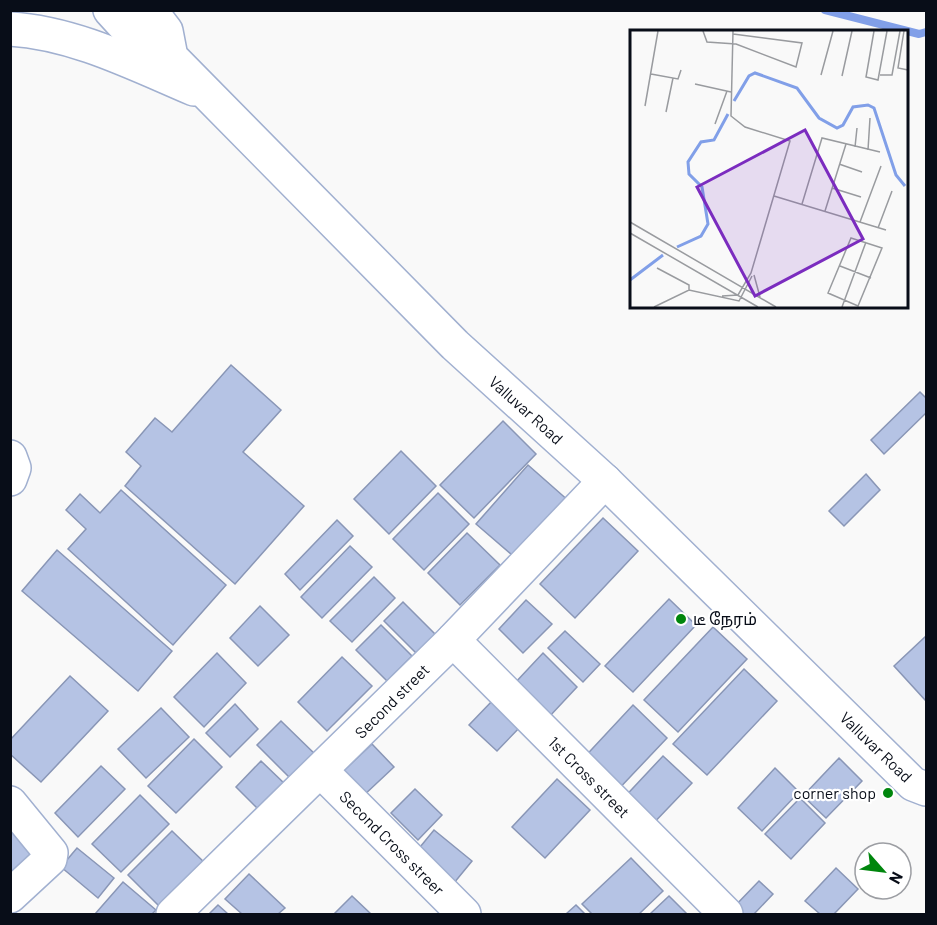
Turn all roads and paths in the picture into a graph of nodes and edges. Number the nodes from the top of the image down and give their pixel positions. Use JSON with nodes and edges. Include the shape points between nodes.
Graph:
{"nodes":[{"id":1,"x":110,"y":10,"type":"edge"},
{"id":2,"x":150,"y":10,"type":"edge"},
{"id":3,"x":10,"y":29,"type":"edge"},
{"id":4,"x":171,"y":57,"type":"junction"},
{"id":5,"x":210,"y":95,"type":"junction"},
{"id":6,"x":10,"y":457,"type":"edge"},
{"id":7,"x":10,"y":479,"type":"edge"},
{"id":8,"x":605,"y":482,"type":"junction"},
{"id":9,"x":453,"y":640,"type":"junction"},
{"id":10,"x":321,"y":771,"type":"junction"},
{"id":11,"x":927,"y":789,"type":"edge"},
{"id":12,"x":10,"y":803,"type":"edge"},
{"id":13,"x":10,"y":896,"type":"edge"},
{"id":14,"x":452,"y":910,"type":"edge"},
{"id":15,"x":173,"y":915,"type":"edge"},
{"id":16,"x":726,"y":915,"type":"edge"}],
"edges":[{"from":1,"to":4,"type":"main road","via":[[141,44]]},
{"from":2,"to":4,"type":"main road","via":[[166,31]]},
{"from":3,"to":5,"type":"main road","via":[[34,31],[105,51]]},
{"from":4,"to":5,"type":"main road","name":"Valluvar Road"},
{"from":5,"to":8,"type":"main road","name":"Valluvar Road","via":[[455,345]]},
{"from":6,"to":7,"type":"main road","via":[[14,468]]},
{"from":8,"to":9,"type":"main road","name":"Second street"},
{"from":8,"to":11,"type":"main road","name":"Valluvar Road","via":[[913,784]]},
{"from":9,"to":10,"type":"main road","name":"Second street"},
{"from":9,"to":16,"type":"main road","name":"1st Cross street"},
{"from":10,"to":14,"type":"main road","name":"Second Cross streer"},
{"from":10,"to":15,"type":"main road","name":"Second street"},
{"from":12,"to":13,"type":"main road","via":[[51,853],[50,859]]}]}
